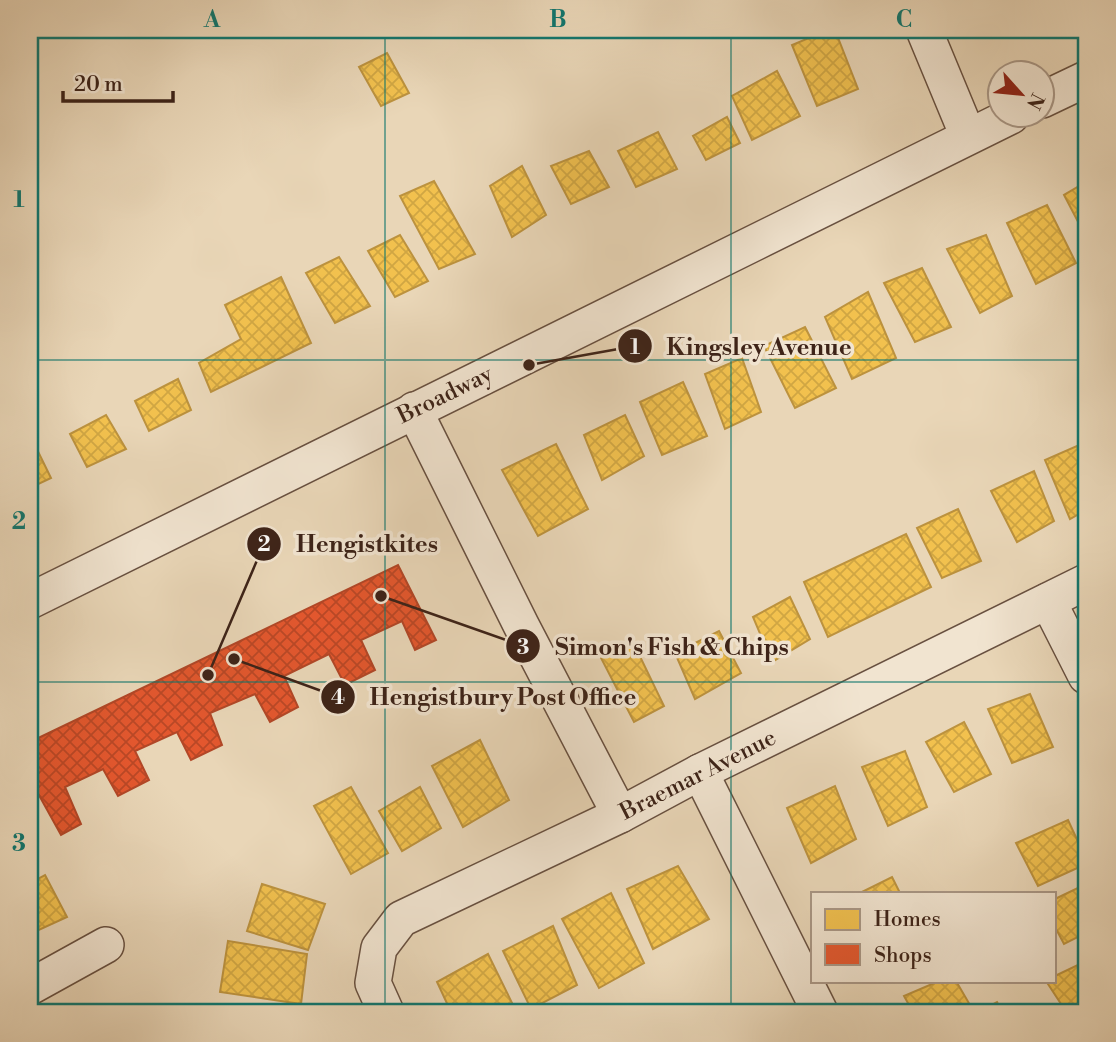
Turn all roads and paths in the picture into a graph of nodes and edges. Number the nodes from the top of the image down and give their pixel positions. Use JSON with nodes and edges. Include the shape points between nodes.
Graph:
{"nodes":[{"id":1,"x":924,"y":30,"type":"edge"},
{"id":2,"x":1086,"y":79,"type":"edge"},
{"id":3,"x":1056,"y":93,"type":"edge"},
{"id":4,"x":986,"y":128,"type":"edge"},
{"id":5,"x":968,"y":136,"type":"junction"},
{"id":6,"x":414,"y":410,"type":"junction"},
{"id":7,"x":1086,"y":582,"type":"edge"},
{"id":8,"x":30,"y":601,"type":"edge"},
{"id":9,"x":1048,"y":601,"type":"junction"},
{"id":10,"x":1086,"y":676,"type":"edge"},
{"id":11,"x":700,"y":772,"type":"junction"},
{"id":12,"x":620,"y":815,"type":"junction"},
{"id":13,"x":106,"y":945,"type":"dead end"},
{"id":14,"x":30,"y":987,"type":"edge"},
{"id":15,"x":386,"y":1012,"type":"edge"},
{"id":16,"x":820,"y":1012,"type":"edge"}],
"edges":[{"from":1,"to":5,"type":"street"},
{"from":2,"to":3,"type":"street"},
{"from":4,"to":5,"type":"street","name":"Broadway"},
{"from":5,"to":6,"type":"street","name":"Broadway"},
{"from":6,"to":8,"type":"street","name":"Broadway"},
{"from":6,"to":12,"type":"street"},
{"from":7,"to":9,"type":"street","name":"Braemar Avenue"},
{"from":9,"to":10,"type":"street"},
{"from":9,"to":11,"type":"street","name":"Braemar Avenue"},
{"from":11,"to":12,"type":"street","name":"Braemar Avenue"},
{"from":11,"to":16,"type":"street"},
{"from":12,"to":15,"type":"street","name":"Braemar Avenue","via":[[401,919],[379,948],[373,983]]},
{"from":13,"to":14,"type":"street"}]}
